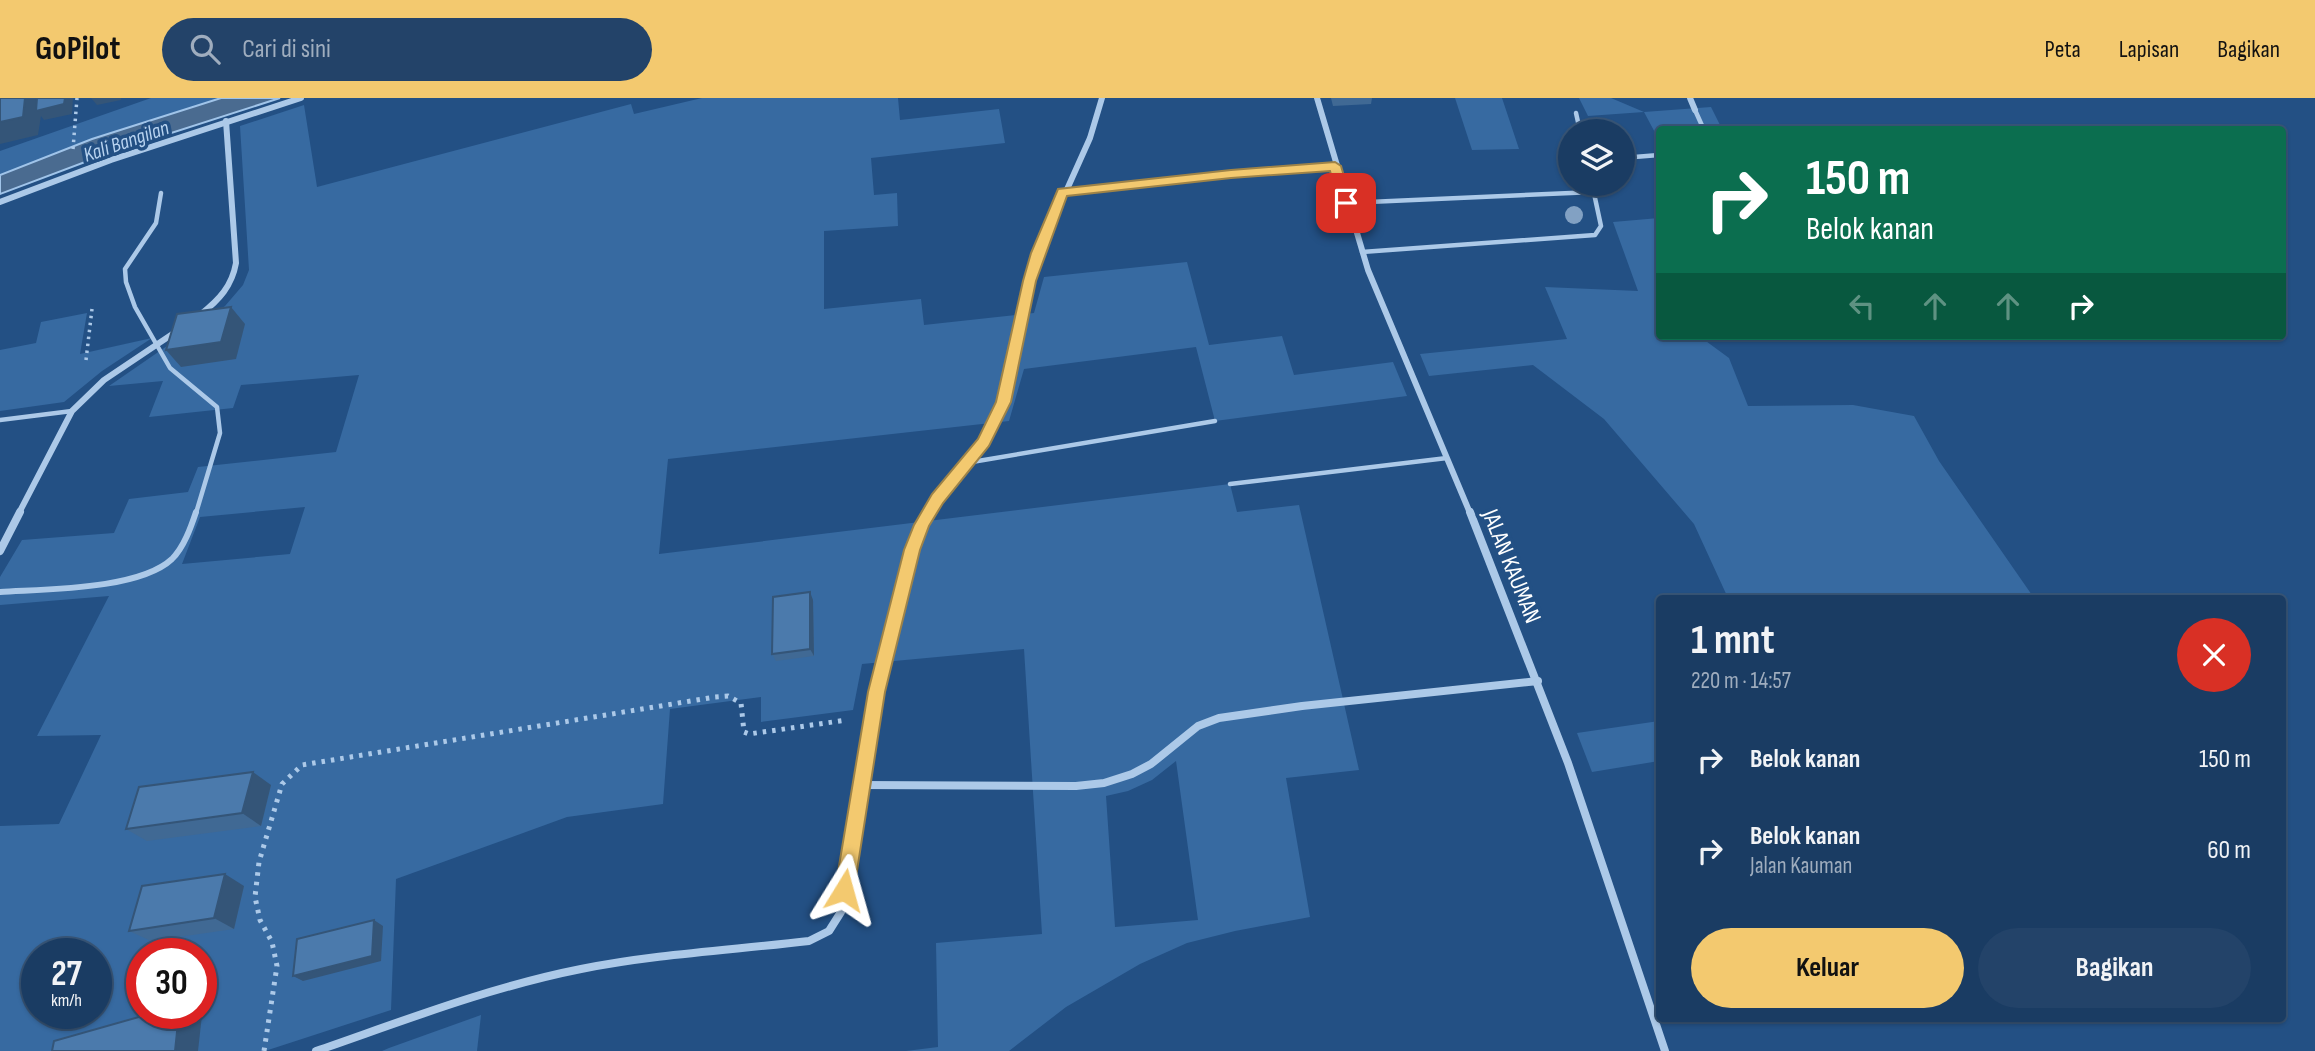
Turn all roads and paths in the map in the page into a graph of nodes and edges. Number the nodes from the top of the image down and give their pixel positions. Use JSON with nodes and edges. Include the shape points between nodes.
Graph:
{"nodes":[{"id":1,"x":77,"y":98,"type":"edge"},
{"id":2,"x":301,"y":98,"type":"edge"},
{"id":3,"x":1102,"y":98,"type":"edge"},
{"id":4,"x":1317,"y":98,"type":"edge"},
{"id":5,"x":1690,"y":98,"type":"edge"},
{"id":6,"x":1695,"y":110,"type":"joint"},
{"id":7,"x":1576,"y":113,"type":"dead end"},
{"id":8,"x":1577,"y":119,"type":"edge"},
{"id":9,"x":226,"y":121,"type":"junction"},
{"id":10,"x":1702,"y":126,"type":"edge"},
{"id":11,"x":74,"y":142,"type":"dead end"},
{"id":12,"x":1656,"y":155,"type":"edge"},
{"id":13,"x":1635,"y":157,"type":"edge"},
{"id":14,"x":1335,"y":166,"type":"junction"},
{"id":15,"x":1063,"y":192,"type":"junction"},
{"id":16,"x":161,"y":193,"type":"dead end"},
{"id":17,"x":1558,"y":193,"type":"edge"},
{"id":18,"x":1595,"y":196,"type":"edge"},
{"id":19,"x":0,"y":202,"type":"edge"},
{"id":20,"x":1346,"y":203,"type":"junction"},
{"id":21,"x":1362,"y":252,"type":"junction"},
{"id":22,"x":92,"y":309,"type":"dead end"},
{"id":23,"x":193,"y":320,"type":"edge"},
{"id":24,"x":182,"y":328,"type":"edge"},
{"id":25,"x":156,"y":345,"type":"junction"},
{"id":26,"x":82,"y":399,"type":"junction"},
{"id":27,"x":72,"y":411,"type":"junction"},
{"id":28,"x":0,"y":420,"type":"edge"},
{"id":29,"x":1215,"y":421,"type":"dead end"},
{"id":30,"x":1447,"y":458,"type":"junction"},
{"id":31,"x":966,"y":463,"type":"junction"},
{"id":32,"x":1230,"y":484,"type":"dead end"},
{"id":33,"x":0,"y":551,"type":"edge"},
{"id":34,"x":0,"y":592,"type":"edge"},
{"id":35,"x":1538,"y":681,"type":"junction"},
{"id":36,"x":872,"y":716,"type":"junction"},
{"id":37,"x":860,"y":785,"type":"junction"},
{"id":38,"x":264,"y":1051,"type":"edge"},
{"id":39,"x":316,"y":1051,"type":"edge"},
{"id":40,"x":1665,"y":1051,"type":"edge"}],
"edges":[{"from":1,"to":11,"type":"path"},
{"from":2,"to":9,"type":"street"},
{"from":3,"to":15,"type":"street","via":[[1089,142]]},
{"from":4,"to":14,"type":"street","name":"JALAN KAUMAN"},
{"from":5,"to":6,"type":"street"},
{"from":6,"to":10,"type":"lane"},
{"from":7,"to":8,"type":"lane"},
{"from":9,"to":19,"type":"street"},
{"from":9,"to":23,"type":"street","via":[[234,279],[226,293]]},
{"from":12,"to":13,"type":"lane"},
{"from":14,"to":15,"type":"lane"},
{"from":14,"to":20,"type":"street","name":"JALAN KAUMAN"},
{"from":15,"to":31,"type":"street","via":[[1038,253],[1003,402],[983,442]]},
{"from":16,"to":25,"type":"lane","via":[[156,223],[125,269],[135,307]]},
{"from":17,"to":20,"type":"lane"},
{"from":18,"to":21,"type":"lane","via":[[1601,226],[1588,237]]},
{"from":20,"to":21,"type":"street","name":"JALAN KAUMAN"},
{"from":21,"to":30,"type":"street","name":"JALAN KAUMAN"},
{"from":22,"to":26,"type":"path"},
{"from":24,"to":25,"type":"street"},
{"from":25,"to":26,"type":"street"},
{"from":25,"to":34,"type":"lane","via":[[170,368],[217,407],[220,418],[220,433],[181,546],[162,567],[138,577]]},
{"from":26,"to":27,"type":"street"},
{"from":27,"to":28,"type":"lane"},
{"from":27,"to":33,"type":"street"},
{"from":29,"to":31,"type":"lane"},
{"from":30,"to":32,"type":"lane"},
{"from":30,"to":35,"type":"street","name":"JALAN KAUMAN"},
{"from":31,"to":36,"type":"street","via":[[937,498],[912,550]]},
{"from":35,"to":37,"type":"street","via":[[1219,718],[1198,726],[1151,764],[1104,783]]},
{"from":35,"to":40,"type":"street","name":"JALAN KAUMAN","via":[[1611,882]]},
{"from":36,"to":37,"type":"street"},
{"from":36,"to":38,"type":"path","via":[[749,734],[741,725],[741,703],[728,696],[715,697],[302,765],[282,784],[259,862],[255,897],[277,966]]},
{"from":37,"to":39,"type":"street","via":[[841,912],[835,927],[824,936],[551,975]]}]}
